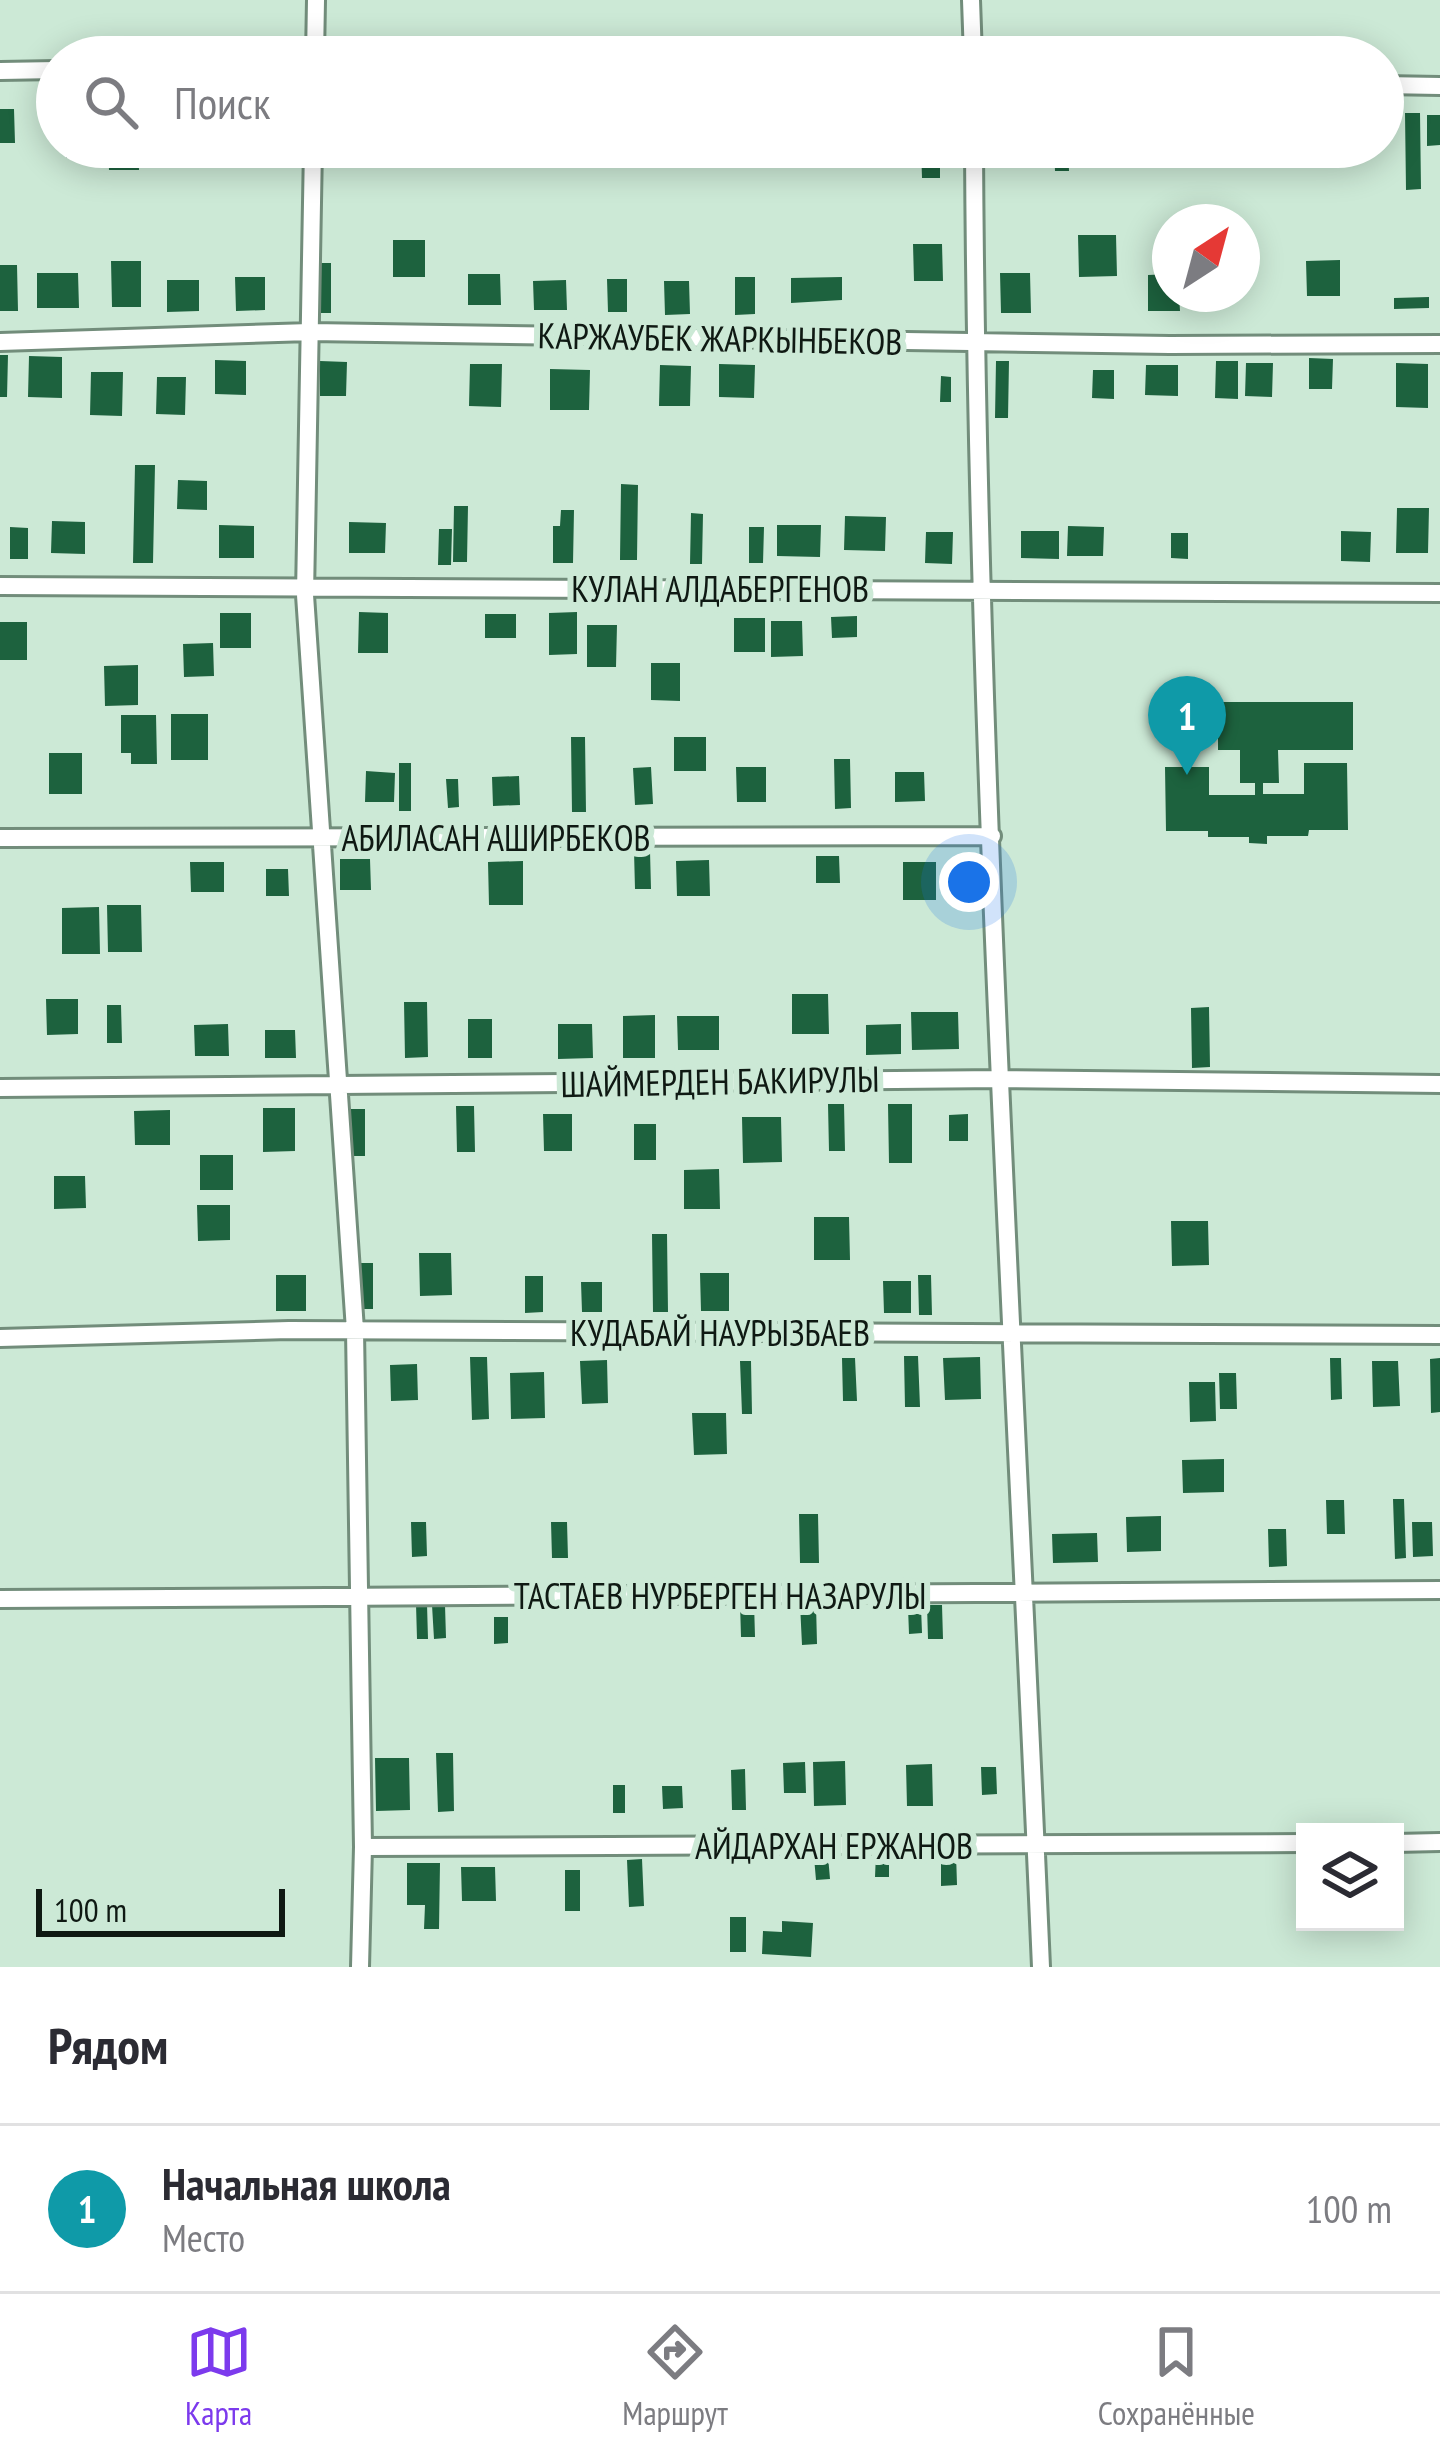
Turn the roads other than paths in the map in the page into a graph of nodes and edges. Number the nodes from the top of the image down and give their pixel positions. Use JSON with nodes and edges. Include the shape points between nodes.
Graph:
{"nodes":[{"id":1,"x":316,"y":0,"type":"edge"},
{"id":2,"x":971,"y":0,"type":"edge"},
{"id":3,"x":315,"y":36,"type":"edge"},
{"id":4,"x":972,"y":36,"type":"edge"},
{"id":5,"x":36,"y":70,"type":"edge"},
{"id":6,"x":0,"y":71,"type":"edge"},
{"id":7,"x":1404,"y":86,"type":"edge"},
{"id":8,"x":1440,"y":86,"type":"edge"},
{"id":9,"x":313,"y":168,"type":"edge"},
{"id":10,"x":974,"y":168,"type":"edge"},
{"id":11,"x":310,"y":332,"type":"junction"},
{"id":12,"x":0,"y":342,"type":"edge"},
{"id":13,"x":975,"y":342,"type":"junction"},
{"id":14,"x":1440,"y":344,"type":"edge"},
{"id":15,"x":305,"y":585,"type":"junction"},
{"id":16,"x":0,"y":586,"type":"edge"},
{"id":17,"x":984,"y":590,"type":"junction"},
{"id":18,"x":1440,"y":592,"type":"edge"},
{"id":19,"x":992,"y":836,"type":"junction"},
{"id":20,"x":0,"y":838,"type":"edge"},
{"id":21,"x":321,"y":838,"type":"junction"},
{"id":22,"x":1001,"y":1078,"type":"junction"},
{"id":23,"x":1440,"y":1084,"type":"edge"},
{"id":24,"x":339,"y":1085,"type":"junction"},
{"id":25,"x":0,"y":1088,"type":"edge"},
{"id":26,"x":355,"y":1330,"type":"junction"},
{"id":27,"x":1014,"y":1333,"type":"junction"},
{"id":28,"x":1440,"y":1335,"type":"edge"},
{"id":29,"x":0,"y":1338,"type":"edge"},
{"id":30,"x":1440,"y":1590,"type":"edge"},
{"id":31,"x":1025,"y":1593,"type":"junction"},
{"id":32,"x":359,"y":1597,"type":"junction"},
{"id":33,"x":0,"y":1599,"type":"edge"},
{"id":34,"x":1440,"y":1842,"type":"edge"},
{"id":35,"x":1296,"y":1843,"type":"edge"},
{"id":36,"x":1404,"y":1843,"type":"edge"},
{"id":37,"x":1036,"y":1844,"type":"junction"},
{"id":38,"x":363,"y":1847,"type":"junction"},
{"id":39,"x":360,"y":1967,"type":"edge"},
{"id":40,"x":1041,"y":1967,"type":"edge"}],
"edges":[{"from":1,"to":3,"type":"street"},
{"from":2,"to":4,"type":"street"},
{"from":5,"to":6,"type":"street"},
{"from":7,"to":8,"type":"street"},
{"from":9,"to":11,"type":"street"},
{"from":10,"to":13,"type":"street"},
{"from":11,"to":12,"type":"street","name":"КАРЖАУБЕК ЖАРКЫНБЕКОВ"},
{"from":11,"to":13,"type":"street","name":"КАРЖАУБЕК ЖАРКЫНБЕКОВ"},
{"from":11,"to":15,"type":"street"},
{"from":13,"to":14,"type":"street","name":"КАРЖАУБЕК ЖАРКЫНБЕКОВ"},
{"from":13,"to":17,"type":"street"},
{"from":15,"to":16,"type":"street","name":"КУЛАН АЛДАБЕРГЕНОВ"},
{"from":15,"to":17,"type":"street","name":"КУЛАН АЛДАБЕРГЕНОВ"},
{"from":15,"to":21,"type":"street"},
{"from":17,"to":18,"type":"street","name":"КУЛАН АЛДАБЕРГЕНОВ"},
{"from":17,"to":19,"type":"street"},
{"from":19,"to":21,"type":"street","name":"АБИЛАСАН АШИРБЕКОВ"},
{"from":19,"to":22,"type":"street"},
{"from":20,"to":21,"type":"street","name":"АБИЛАСАН АШИРБЕКОВ"},
{"from":21,"to":24,"type":"street"},
{"from":22,"to":23,"type":"street","name":"ШАЙМЕРДЕН БАКИРУЛЫ"},
{"from":22,"to":24,"type":"street","name":"ШАЙМЕРДЕН БАКИРУЛЫ"},
{"from":22,"to":27,"type":"street"},
{"from":24,"to":25,"type":"street","name":"ШАЙМЕРДЕН БАКИРУЛЫ"},
{"from":24,"to":26,"type":"street"},
{"from":26,"to":27,"type":"street","name":"КУДАБАЙ НАУРЫЗБАЕВ"},
{"from":26,"to":29,"type":"street","name":"КУДАБАЙ НАУРЫЗБАЕВ"},
{"from":26,"to":32,"type":"street"},
{"from":27,"to":28,"type":"street","name":"КУДАБАЙ НАУРЫЗБАЕВ"},
{"from":27,"to":31,"type":"street"},
{"from":30,"to":31,"type":"street","name":"ТАСТАЕВ НУРБЕРГЕН НАЗАРУЛЫ"},
{"from":31,"to":32,"type":"street","name":"ТАСТАЕВ НУРБЕРГЕН НАЗАРУЛЫ"},
{"from":31,"to":37,"type":"street"},
{"from":32,"to":33,"type":"street","name":"ТАСТАЕВ НУРБЕРГЕН НАЗАРУЛЫ"},
{"from":32,"to":38,"type":"street"},
{"from":34,"to":36,"type":"street"},
{"from":35,"to":37,"type":"street","name":"АЙДАРХАН ЕРЖАНОВ"},
{"from":37,"to":38,"type":"street","name":"АЙДАРХАН ЕРЖАНОВ"},
{"from":37,"to":40,"type":"street"},
{"from":38,"to":39,"type":"street"}]}
